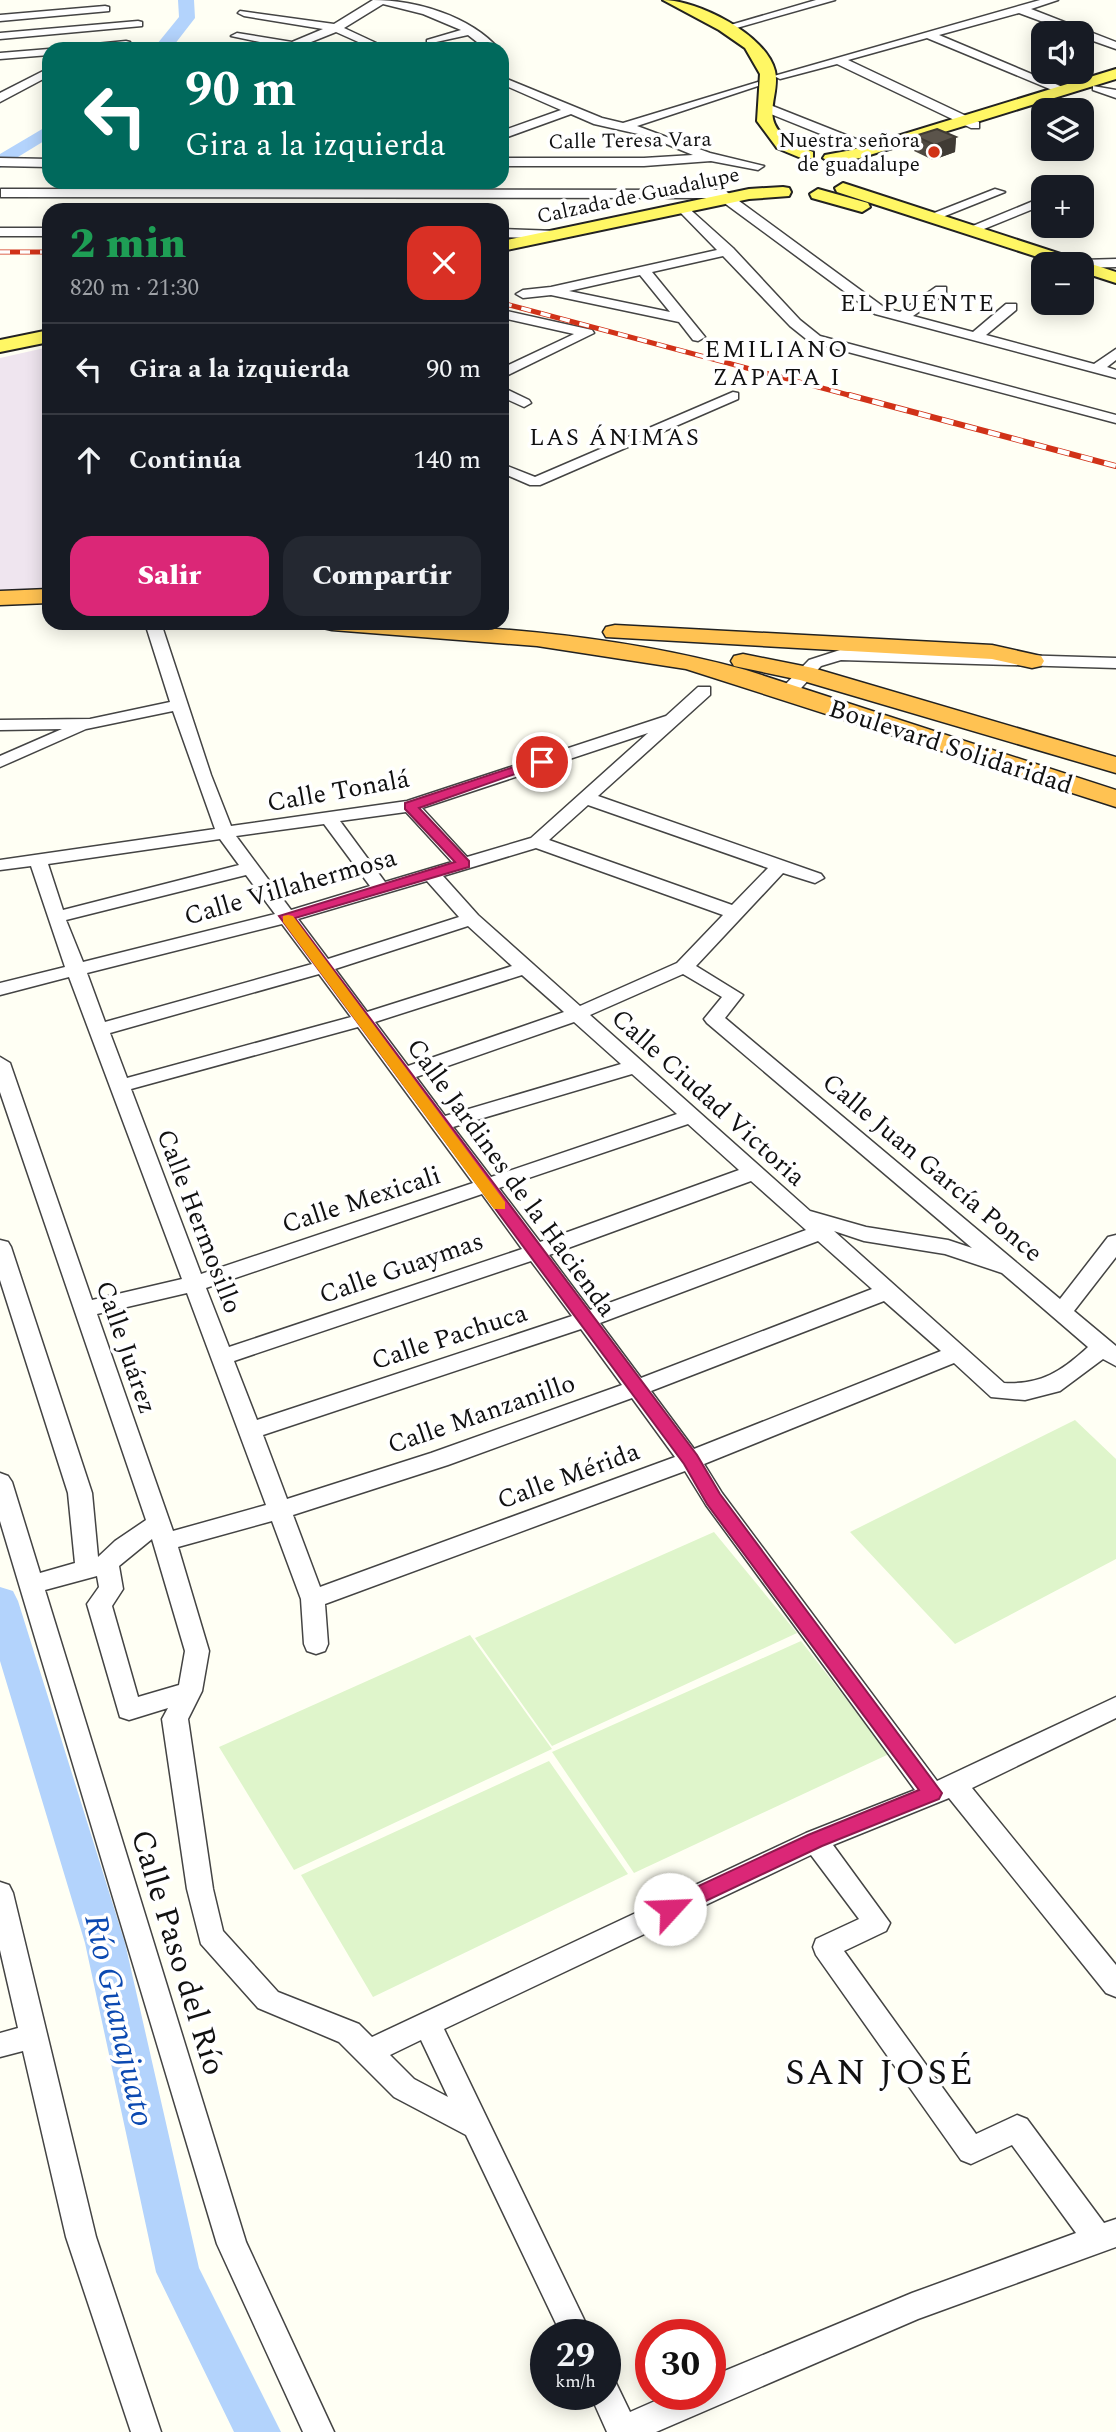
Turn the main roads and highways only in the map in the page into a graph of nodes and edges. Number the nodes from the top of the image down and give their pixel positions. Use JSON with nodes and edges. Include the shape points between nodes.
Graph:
{"nodes":[{"id":1,"x":654,"y":0,"type":"edge"},
{"id":2,"x":670,"y":0,"type":"edge"},
{"id":3,"x":1116,"y":74,"type":"edge"},
{"id":4,"x":1116,"y":83,"type":"edge"},
{"id":5,"x":970,"y":122,"type":"junction"},
{"id":6,"x":807,"y":155,"type":"junction"},
{"id":7,"x":831,"y":158,"type":"junction"},
{"id":8,"x":849,"y":166,"type":"junction"},
{"id":9,"x":762,"y":169,"type":"junction"},
{"id":10,"x":843,"y":188,"type":"junction"},
{"id":11,"x":783,"y":192,"type":"junction"},
{"id":12,"x":818,"y":194,"type":"junction"},
{"id":13,"x":726,"y":196,"type":"junction"},
{"id":14,"x":509,"y":238,"type":"edge"},
{"id":15,"x":509,"y":244,"type":"edge"},
{"id":16,"x":1038,"y":252,"type":"edge"},
{"id":17,"x":1031,"y":260,"type":"edge"},
{"id":18,"x":1094,"y":270,"type":"edge"},
{"id":19,"x":1116,"y":278,"type":"edge"},
{"id":20,"x":1094,"y":280,"type":"edge"},
{"id":21,"x":1116,"y":288,"type":"edge"},
{"id":22,"x":42,"y":337,"type":"edge"},
{"id":23,"x":42,"y":344,"type":"edge"},
{"id":24,"x":0,"y":346,"type":"edge"},
{"id":25,"x":0,"y":353,"type":"edge"},
{"id":26,"x":42,"y":596,"type":"edge"},
{"id":27,"x":0,"y":598,"type":"edge"},
{"id":28,"x":42,"y":610,"type":"edge"},
{"id":29,"x":0,"y":612,"type":"edge"},
{"id":30,"x":509,"y":626,"type":"edge"},
{"id":31,"x":539,"y":629,"type":"junction"},
{"id":32,"x":405,"y":630,"type":"edge"},
{"id":33,"x":1032,"y":661,"type":"road end"},
{"id":34,"x":787,"y":693,"type":"junction"},
{"id":35,"x":1116,"y":765,"type":"edge"},
{"id":36,"x":1116,"y":782,"type":"edge"},
{"id":37,"x":1116,"y":799,"type":"edge"}],
"edges":[{"from":1,"to":9,"type":"main road","via":[[726,39],[744,58],[754,84],[749,121],[769,148]]},
{"from":2,"to":6,"type":"main road","via":[[726,28],[751,48],[766,66],[765,121],[783,145]]},
{"from":3,"to":5,"type":"main road"},
{"from":4,"to":5,"type":"main road"},
{"from":5,"to":7,"type":"main road"},
{"from":5,"to":8,"type":"main road"},
{"from":6,"to":7,"type":"main road"},
{"from":6,"to":9,"type":"main road","name":"Calzada de Guadalupe"},
{"from":7,"to":8,"type":"main road"},
{"from":8,"to":10,"type":"main road","via":[[854,177]]},
{"from":9,"to":11,"type":"main road"},
{"from":9,"to":13,"type":"main road","name":"Calzada de Guadalupe"},
{"from":10,"to":12,"type":"main road"},
{"from":10,"to":16,"type":"main road"},
{"from":11,"to":12,"type":"main road"},
{"from":11,"to":13,"type":"main road","name":"Calzada de Guadalupe"},
{"from":12,"to":17,"type":"main road"},
{"from":13,"to":14,"type":"main road","name":"Calzada de Guadalupe"},
{"from":13,"to":15,"type":"main road","name":"Calzada de Guadalupe"},
{"from":18,"to":19,"type":"main road"},
{"from":20,"to":21,"type":"main road"},
{"from":22,"to":24,"type":"main road"},
{"from":23,"to":25,"type":"main road"},
{"from":26,"to":27,"type":"highway"},
{"from":28,"to":29,"type":"highway"},
{"from":30,"to":31,"type":"highway","name":"Boulevard Solidaridad"},
{"from":31,"to":33,"type":"highway","via":[[992,652]]},
{"from":31,"to":35,"type":"highway","name":"Boulevard Solidaridad","via":[[804,673]]},
{"from":32,"to":34,"type":"highway","name":"Boulevard Solidaridad","via":[[634,652],[716,669]]},
{"from":34,"to":36,"type":"highway","via":[[834,698],[1091,779]]},
{"from":34,"to":37,"type":"highway","name":"Boulevard Solidaridad"}]}
